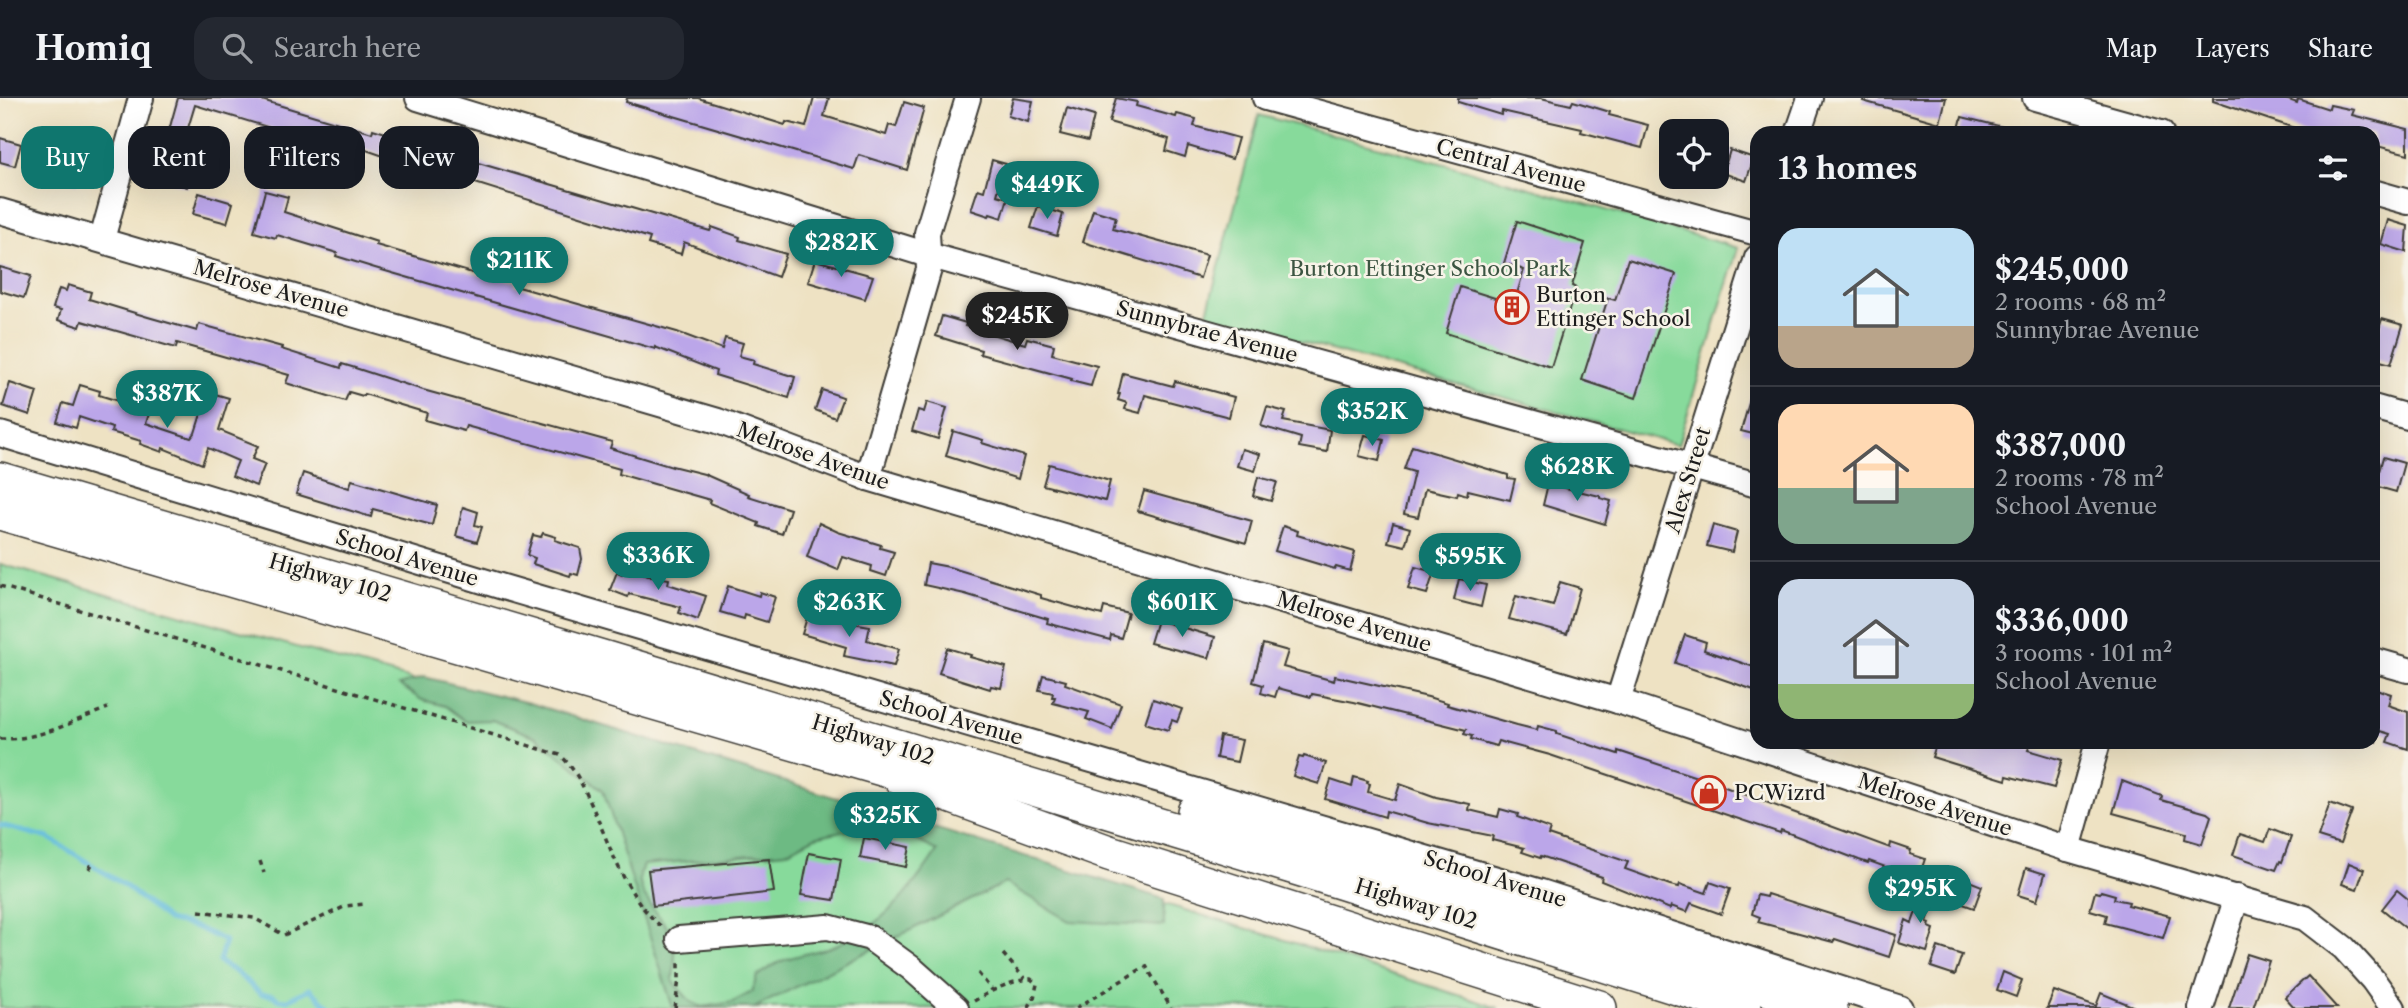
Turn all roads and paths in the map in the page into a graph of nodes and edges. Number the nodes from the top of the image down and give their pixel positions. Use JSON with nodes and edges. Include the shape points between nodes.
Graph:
{"nodes":[{"id":1,"x":141,"y":98,"type":"edge"},
{"id":2,"x":418,"y":98,"type":"edge"},
{"id":3,"x":968,"y":98,"type":"edge"},
{"id":4,"x":1265,"y":98,"type":"edge"},
{"id":5,"x":1810,"y":98,"type":"edge"},
{"id":6,"x":2035,"y":98,"type":"edge"},
{"id":7,"x":1800,"y":126,"type":"edge"},
{"id":8,"x":2136,"y":126,"type":"edge"},
{"id":9,"x":2380,"y":194,"type":"edge"},
{"id":10,"x":2408,"y":202,"type":"edge"},
{"id":11,"x":0,"y":211,"type":"edge"},
{"id":12,"x":1750,"y":231,"type":"edge"},
{"id":13,"x":102,"y":239,"type":"junction"},
{"id":14,"x":928,"y":255,"type":"junction"},
{"id":15,"x":1750,"y":281,"type":"edge"},
{"id":16,"x":2380,"y":409,"type":"edge"},
{"id":17,"x":2408,"y":417,"type":"edge"},
{"id":18,"x":0,"y":434,"type":"edge"},
{"id":19,"x":1693,"y":466,"type":"junction"},
{"id":20,"x":868,"y":478,"type":"junction"},
{"id":21,"x":0,"y":480,"type":"edge"},
{"id":22,"x":1750,"y":483,"type":"edge"},
{"id":23,"x":0,"y":512,"type":"edge"},
{"id":24,"x":0,"y":586,"type":"edge"},
{"id":25,"x":609,"y":660,"type":"junction"},
{"id":26,"x":2380,"y":662,"type":"edge"},
{"id":27,"x":2408,"y":670,"type":"edge"},
{"id":28,"x":1618,"y":701,"type":"junction"},
{"id":29,"x":108,"y":708,"type":"dead end"},
{"id":30,"x":0,"y":739,"type":"edge"},
{"id":31,"x":1750,"y":744,"type":"edge"},
{"id":32,"x":1764,"y":749,"type":"edge"},
{"id":33,"x":2096,"y":749,"type":"edge"},
{"id":34,"x":851,"y":759,"type":"junction"},
{"id":35,"x":2068,"y":849,"type":"junction"},
{"id":36,"x":94,"y":861,"type":"dead end"},
{"id":37,"x":260,"y":861,"type":"dead end"},
{"id":38,"x":89,"y":869,"type":"dead end"},
{"id":39,"x":264,"y":873,"type":"dead end"},
{"id":40,"x":2237,"y":897,"type":"junction"},
{"id":41,"x":366,"y":904,"type":"dead end"},
{"id":42,"x":199,"y":911,"type":"dead end"},
{"id":43,"x":679,"y":939,"type":"junction"},
{"id":44,"x":1003,"y":954,"type":"dead end"},
{"id":45,"x":978,"y":973,"type":"dead end"},
{"id":46,"x":1025,"y":979,"type":"junction"},
{"id":47,"x":992,"y":990,"type":"junction"},
{"id":48,"x":964,"y":1005,"type":"edge"},
{"id":49,"x":675,"y":1008,"type":"edge"},
{"id":50,"x":1028,"y":1008,"type":"edge"},
{"id":51,"x":1076,"y":1008,"type":"edge"},
{"id":52,"x":1171,"y":1008,"type":"edge"},
{"id":53,"x":1599,"y":1008,"type":"edge"},
{"id":54,"x":1687,"y":1008,"type":"edge"},
{"id":55,"x":1744,"y":1008,"type":"edge"},
{"id":56,"x":1830,"y":1008,"type":"edge"},
{"id":57,"x":1900,"y":1008,"type":"edge"},
{"id":58,"x":2202,"y":1008,"type":"edge"},
{"id":59,"x":2392,"y":1008,"type":"edge"}],
"edges":[{"from":1,"to":13,"type":"street"},
{"from":2,"to":14,"type":"street","name":"Sunnybrae Avenue"},
{"from":3,"to":14,"type":"street","via":[[927,233]]},
{"from":4,"to":12,"type":"street","name":"Central Avenue"},
{"from":5,"to":7,"type":"street"},
{"from":6,"to":8,"type":"street"},
{"from":9,"to":10,"type":"street"},
{"from":11,"to":13,"type":"street","name":"Melrose Avenue"},
{"from":13,"to":20,"type":"street","name":"Melrose Avenue","via":[[718,421]]},
{"from":14,"to":19,"type":"street","name":"Sunnybrae Avenue"},
{"from":14,"to":20,"type":"street","via":[[929,269]]},
{"from":15,"to":19,"type":"street","name":"Alex Street"},
{"from":16,"to":17,"type":"street"},
{"from":18,"to":57,"type":"street","name":"School Avenue","via":[[1527,888]]},
{"from":19,"to":22,"type":"street","name":"Sunnybrae Avenue"},
{"from":19,"to":28,"type":"street","name":"Alex Street"},
{"from":20,"to":28,"type":"street","name":"Melrose Avenue"},
{"from":21,"to":25,"type":"highway","name":"Highway 102"},
{"from":23,"to":34,"type":"highway","name":"Highway 102"},
{"from":24,"to":43,"type":"path","via":[[560,755],[578,774],[640,906]]},
{"from":25,"to":55,"type":"highway","name":"Highway 102"},
{"from":25,"to":56,"type":"highway","via":[[755,688],[1223,820]]},
{"from":26,"to":27,"type":"street"},
{"from":28,"to":31,"type":"street","name":"Melrose Avenue"},
{"from":29,"to":30,"type":"path","via":[[56,731]]},
{"from":32,"to":35,"type":"street","name":"Melrose Avenue"},
{"from":33,"to":35,"type":"street"},
{"from":34,"to":53,"type":"highway","via":[[1109,853]]},
{"from":34,"to":54,"type":"highway","name":"Highway 102"},
{"from":35,"to":40,"type":"street","name":"Melrose Avenue"},
{"from":36,"to":38,"type":"path"},
{"from":37,"to":39,"type":"path"},
{"from":40,"to":58,"type":"street"},
{"from":40,"to":59,"type":"street","name":"Melrose Avenue","via":[[2305,918],[2344,948]]},
{"from":41,"to":42,"type":"path","via":[[346,906],[284,935],[254,918]]},
{"from":43,"to":48,"type":"street","via":[[828,927],[870,937]]},
{"from":43,"to":49,"type":"path"},
{"from":44,"to":46,"type":"path"},
{"from":45,"to":47,"type":"path"},
{"from":46,"to":47,"type":"path"},
{"from":46,"to":50,"type":"path","via":[[1037,984]]},
{"from":47,"to":48,"type":"path"},
{"from":51,"to":52,"type":"path","via":[[1146,966]]}]}
